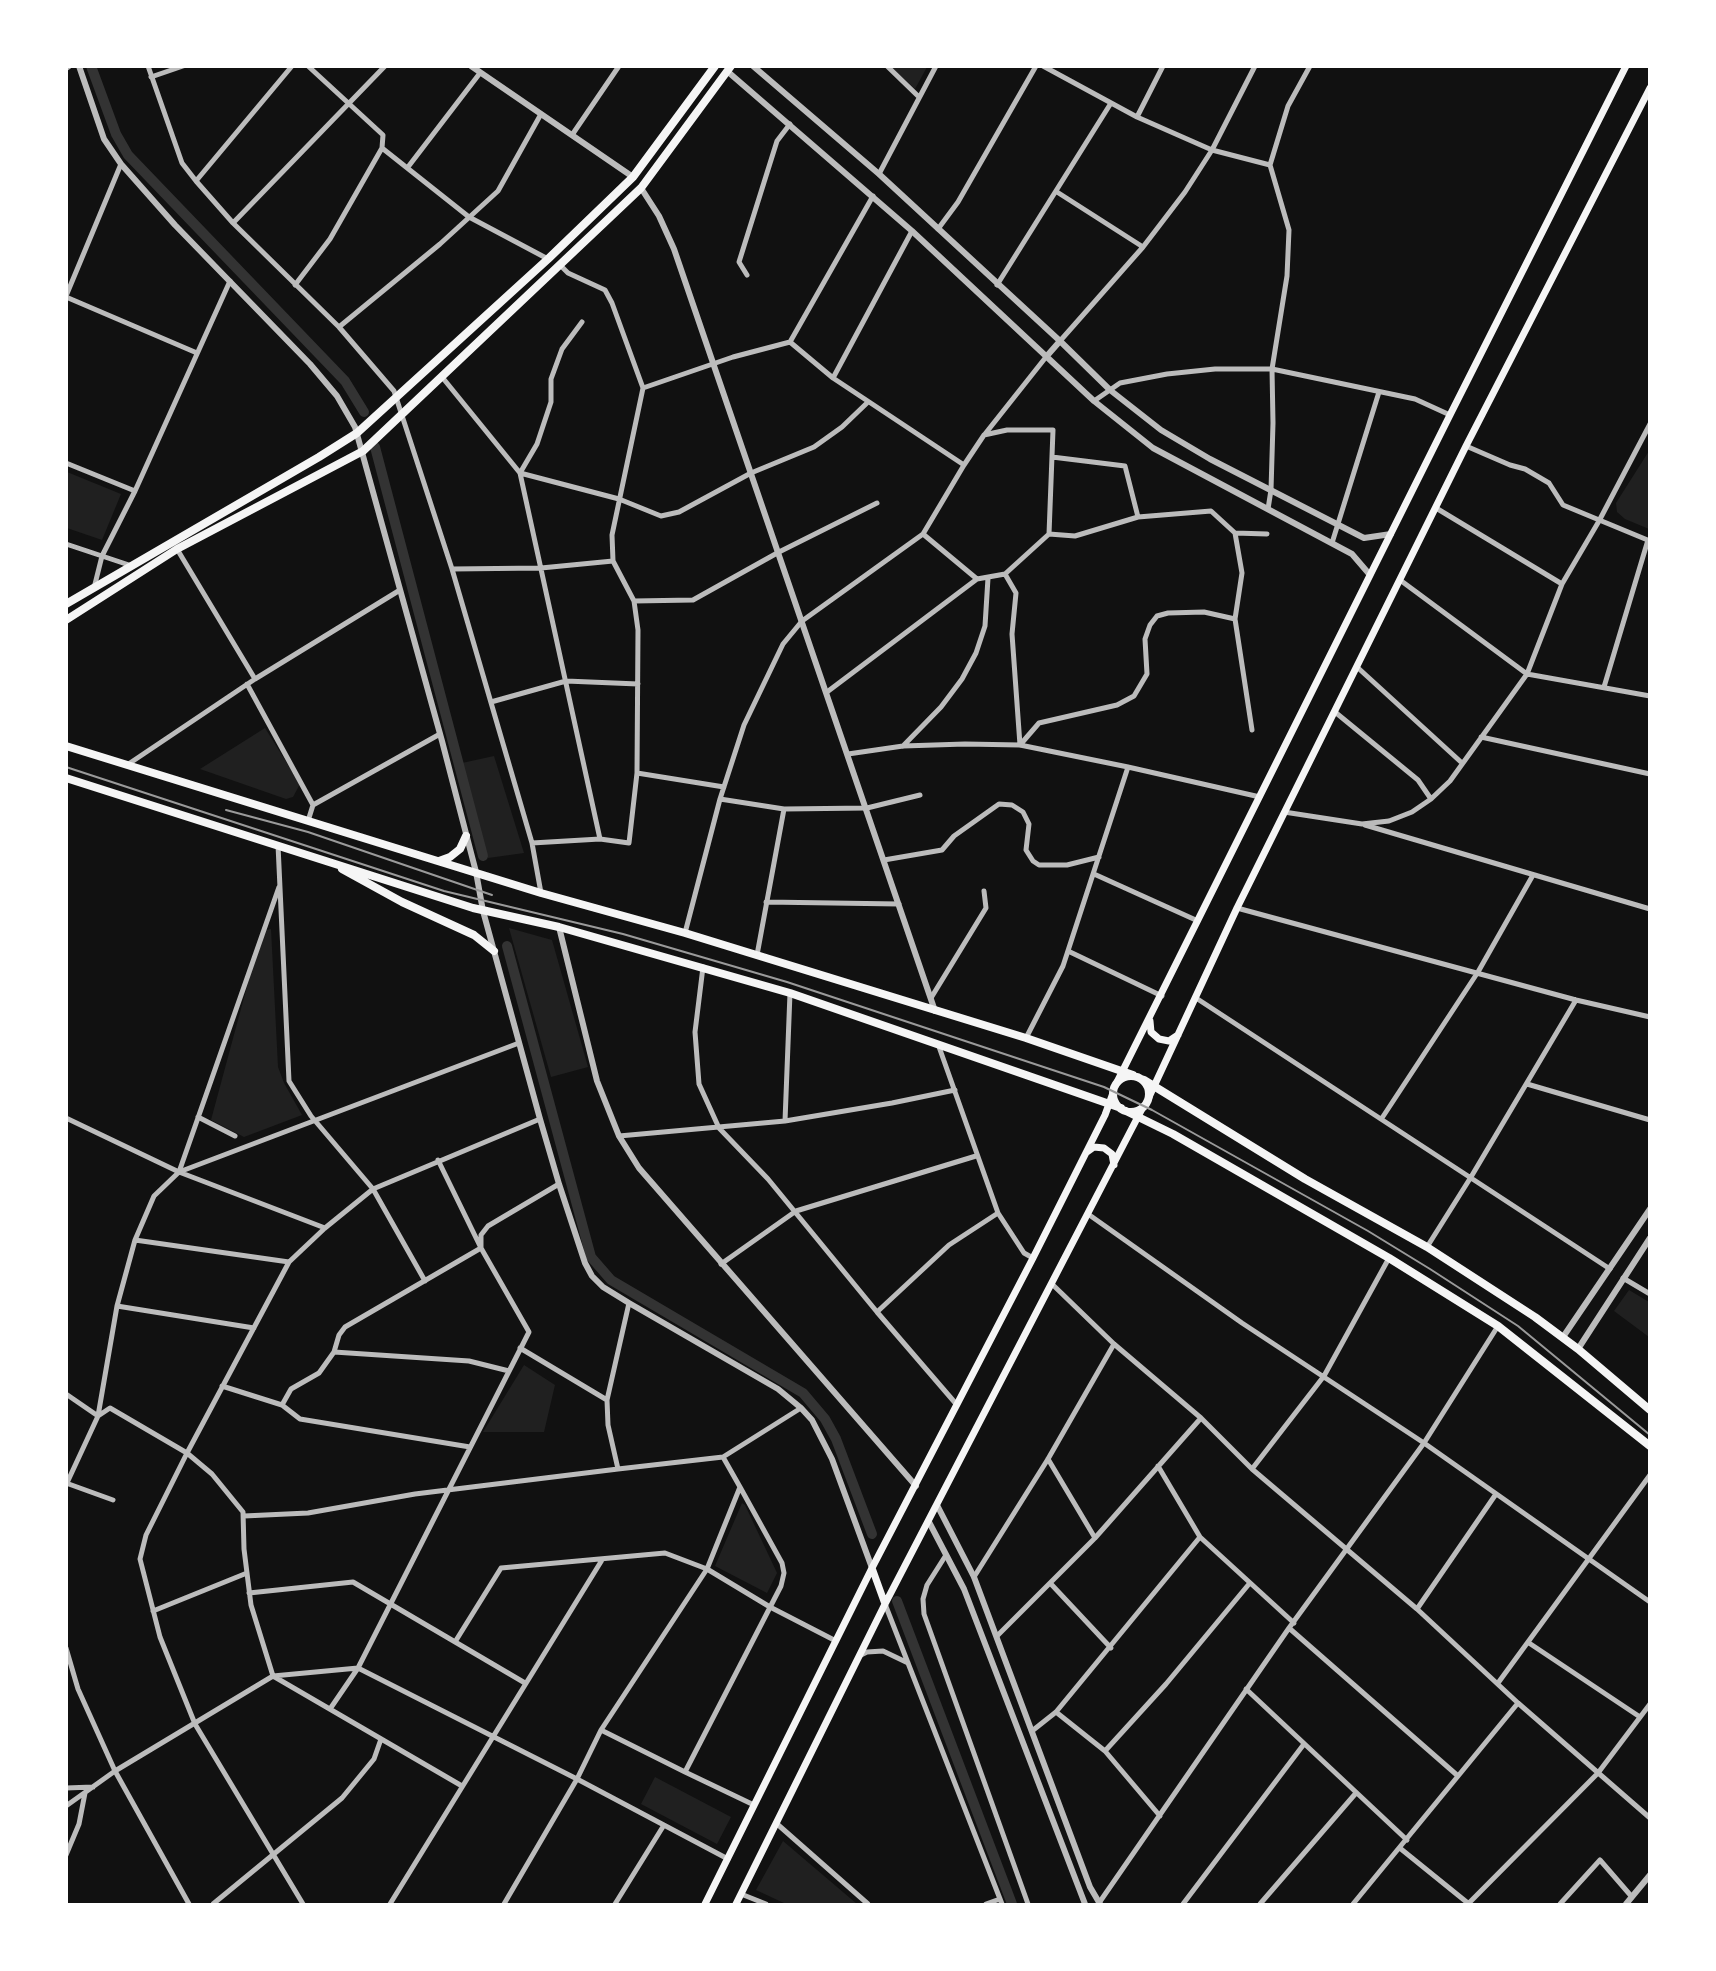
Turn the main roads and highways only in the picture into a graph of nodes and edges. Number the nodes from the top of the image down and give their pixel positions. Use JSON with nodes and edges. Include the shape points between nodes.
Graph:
{"nodes":[{"id":1,"x":715,"y":66,"type":"edge"},
{"id":2,"x":1626,"y":66,"type":"edge"},
{"id":3,"x":729,"y":69,"type":"edge"},
{"id":4,"x":1650,"y":88,"type":"edge"},
{"id":5,"x":633,"y":177,"type":"junction"},
{"id":6,"x":640,"y":188,"type":"junction"},
{"id":7,"x":66,"y":604,"type":"edge"},
{"id":8,"x":66,"y":620,"type":"edge"},
{"id":9,"x":66,"y":746,"type":"edge"},
{"id":10,"x":66,"y":778,"type":"edge"},
{"id":11,"x":466,"y":836,"type":"road end"},
{"id":12,"x":324,"y":859,"type":"junction"},
{"id":13,"x":439,"y":861,"type":"junction"},
{"id":14,"x":494,"y":951,"type":"road end"},
{"id":15,"x":1152,"y":1017,"type":"junction"},
{"id":16,"x":1181,"y":1031,"type":"junction"},
{"id":17,"x":1123,"y":1072,"type":"junction"},
{"id":18,"x":1133,"y":1075,"type":"junction"},
{"id":19,"x":1144,"y":1080,"type":"junction"},
{"id":20,"x":1117,"y":1083,"type":"junction"},
{"id":21,"x":1154,"y":1086,"type":"junction"},
{"id":22,"x":1113,"y":1093,"type":"junction"},
{"id":23,"x":1149,"y":1097,"type":"junction"},
{"id":24,"x":1109,"y":1104,"type":"junction"},
{"id":25,"x":1143,"y":1107,"type":"junction"},
{"id":26,"x":1123,"y":1110,"type":"junction"},
{"id":27,"x":1138,"y":1117,"type":"junction"},
{"id":28,"x":1086,"y":1153,"type":"junction"},
{"id":29,"x":1113,"y":1169,"type":"junction"},
{"id":30,"x":1650,"y":1410,"type":"edge"},
{"id":31,"x":1650,"y":1446,"type":"edge"},
{"id":32,"x":872,"y":1568,"type":"junction"},
{"id":33,"x":885,"y":1604,"type":"junction"},
{"id":34,"x":705,"y":1905,"type":"edge"},
{"id":35,"x":736,"y":1905,"type":"edge"}],
"edges":[{"from":1,"to":5,"type":"main road"},
{"from":2,"to":15,"type":"main road"},
{"from":3,"to":6,"type":"main road"},
{"from":4,"to":16,"type":"main road","via":[[1466,446],[1237,908]]},
{"from":5,"to":6,"type":"main road"},
{"from":5,"to":7,"type":"main road","via":[[357,433]]},
{"from":6,"to":8,"type":"main road","via":[[363,451],[177,549]]},
{"from":9,"to":13,"type":"main road"},
{"from":10,"to":12,"type":"main road"},
{"from":11,"to":13,"type":"main road","via":[[460,849]]},
{"from":12,"to":14,"type":"main road","via":[[474,935]]},
{"from":12,"to":24,"type":"main road","via":[[483,911],[559,927],[790,993]]},
{"from":13,"to":17,"type":"main road","via":[[757,955]]},
{"from":15,"to":16,"type":"main road","via":[[1149,1027],[1159,1040],[1174,1039]]},
{"from":15,"to":17,"type":"main road"},
{"from":16,"to":21,"type":"main road"},
{"from":17,"to":18,"type":"main road"},
{"from":17,"to":20,"type":"main road"},
{"from":18,"to":19,"type":"main road"},
{"from":18,"to":20,"type":"main road"},
{"from":19,"to":21,"type":"main road"},
{"from":19,"to":23,"type":"main road"},
{"from":20,"to":22,"type":"main road"},
{"from":21,"to":23,"type":"main road"},
{"from":21,"to":30,"type":"main road","via":[[1427,1247],[1563,1337]]},
{"from":22,"to":24,"type":"main road"},
{"from":22,"to":26,"type":"main road"},
{"from":23,"to":25,"type":"main road"},
{"from":24,"to":26,"type":"main road"},
{"from":24,"to":28,"type":"main road"},
{"from":25,"to":26,"type":"main road"},
{"from":25,"to":27,"type":"main road"},
{"from":26,"to":27,"type":"main road"},
{"from":27,"to":29,"type":"main road"},
{"from":27,"to":31,"type":"main road","via":[[1389,1258],[1498,1326]]},
{"from":28,"to":29,"type":"main road","via":[[1094,1147],[1109,1150]]},
{"from":28,"to":32,"type":"main road"},
{"from":29,"to":33,"type":"main road"},
{"from":32,"to":33,"type":"main road"},
{"from":32,"to":34,"type":"main road"},
{"from":33,"to":35,"type":"main road"}]}
